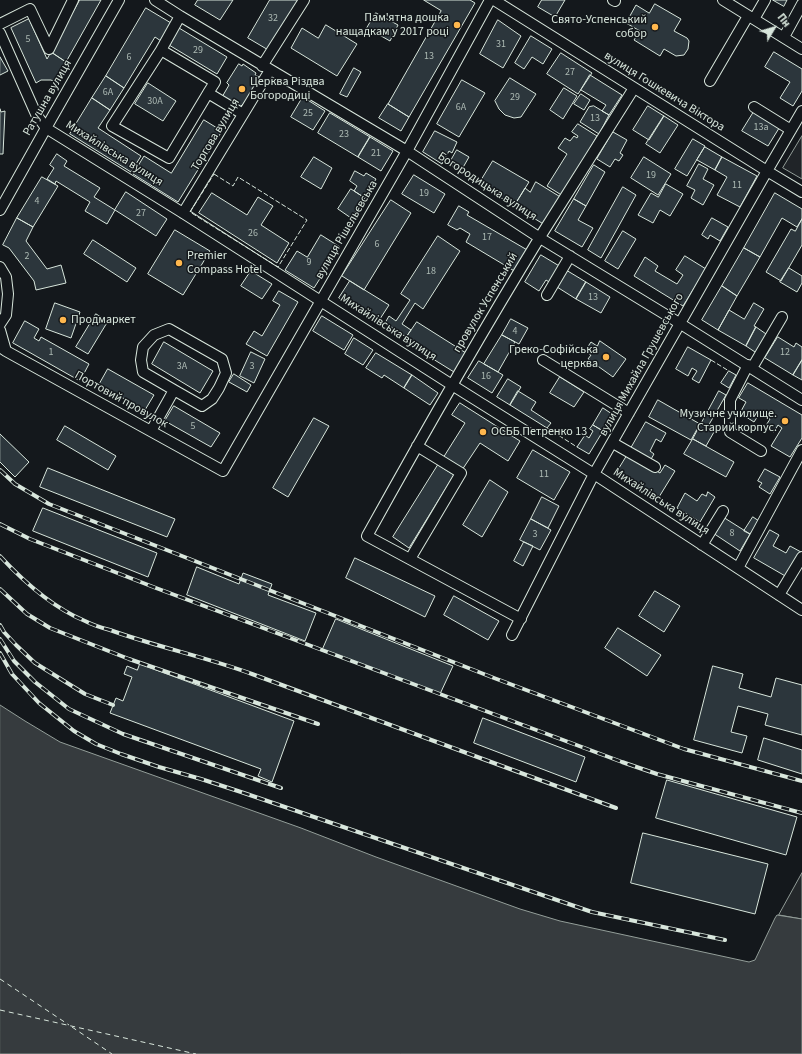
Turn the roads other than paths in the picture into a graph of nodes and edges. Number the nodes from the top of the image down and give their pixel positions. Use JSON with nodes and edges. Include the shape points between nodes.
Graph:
{"nodes":[{"id":1,"x":73,"y":0,"type":"edge"},
{"id":2,"x":119,"y":0,"type":"edge"},
{"id":3,"x":155,"y":0,"type":"edge"},
{"id":4,"x":304,"y":0,"type":"edge"},
{"id":5,"x":490,"y":0,"type":"edge"},
{"id":6,"x":494,"y":0,"type":"edge"},
{"id":7,"x":723,"y":0,"type":"edge"},
{"id":8,"x":765,"y":0,"type":"edge"},
{"id":9,"x":802,"y":4,"type":"edge"},
{"id":10,"x":180,"y":16,"type":"junction"},
{"id":11,"x":751,"y":17,"type":"junction"},
{"id":12,"x":0,"y":24,"type":"edge"},
{"id":13,"x":0,"y":33,"type":"edge"},
{"id":14,"x":784,"y":37,"type":"junction"},
{"id":15,"x":802,"y":49,"type":"edge"},
{"id":16,"x":161,"y":50,"type":"junction"},
{"id":17,"x":266,"y":68,"type":"junction"},
{"id":18,"x":710,"y":81,"type":"dead end"},
{"id":19,"x":634,"y":88,"type":"junction"},
{"id":20,"x":208,"y":93,"type":"junction"},
{"id":21,"x":754,"y":107,"type":"dead end"},
{"id":22,"x":802,"y":111,"type":"edge"},
{"id":23,"x":243,"y":114,"type":"junction"},
{"id":24,"x":46,"y":128,"type":"junction"},
{"id":25,"x":791,"y":130,"type":"junction"},
{"id":26,"x":408,"y":151,"type":"junction"},
{"id":27,"x":767,"y":171,"type":"junction"},
{"id":28,"x":802,"y":192,"type":"edge"},
{"id":29,"x":0,"y":210,"type":"edge"},
{"id":30,"x":183,"y":213,"type":"junction"},
{"id":31,"x":540,"y":238,"type":"junction"},
{"id":32,"x":570,"y":256,"type":"junction"},
{"id":33,"x":0,"y":267,"type":"edge"},
{"id":34,"x":548,"y":295,"type":"dead end"},
{"id":35,"x":321,"y":300,"type":"junction"},
{"id":36,"x":782,"y":317,"type":"dead end"},
{"id":37,"x":680,"y":323,"type":"junction"},
{"id":38,"x":0,"y":324,"type":"edge"},
{"id":39,"x":0,"y":330,"type":"edge"},
{"id":40,"x":3,"y":349,"type":"edge"},
{"id":41,"x":543,"y":360,"type":"dead end"},
{"id":42,"x":750,"y":367,"type":"junction"},
{"id":43,"x":452,"y":385,"type":"junction"},
{"id":44,"x":174,"y":390,"type":"junction"},
{"id":45,"x":802,"y":400,"type":"edge"},
{"id":46,"x":630,"y":413,"type":"junction"},
{"id":47,"x":150,"y":432,"type":"junction"},
{"id":48,"x":612,"y":443,"type":"junction"},
{"id":49,"x":417,"y":446,"type":"junction"},
{"id":50,"x":802,"y":450,"type":"edge"},
{"id":51,"x":761,"y":451,"type":"dead end"},
{"id":52,"x":655,"y":467,"type":"dead end"},
{"id":53,"x":223,"y":471,"type":"joint"},
{"id":54,"x":594,"y":474,"type":"junction"},
{"id":55,"x":723,"y":511,"type":"dead end"},
{"id":56,"x":702,"y":545,"type":"junction"},
{"id":57,"x":802,"y":557,"type":"edge"},
{"id":58,"x":410,"y":560,"type":"junction"},
{"id":59,"x":738,"y":568,"type":"junction"},
{"id":60,"x":778,"y":595,"type":"junction"},
{"id":61,"x":802,"y":610,"type":"edge"},
{"id":62,"x":521,"y":620,"type":"junction"},
{"id":63,"x":512,"y":636,"type":"dead end"}],
"edges":[{"from":1,"to":12,"type":"street","via":[[48,49],[30,9]]},
{"from":2,"to":24,"type":"street","name":"Ратушна вулиця"},
{"from":3,"to":10,"type":"street","name":"Богородицька вулиця"},
{"from":4,"to":17,"type":"street","name":"Торгова вулиця"},
{"from":5,"to":26,"type":"street","name":"вулиця Рішельєвська"},
{"from":6,"to":19,"type":"street","name":"вулиця Гошкевича Віктора"},
{"from":7,"to":11,"type":"street"},
{"from":8,"to":11,"type":"street"},
{"from":9,"to":14,"type":"street"},
{"from":10,"to":16,"type":"street"},
{"from":10,"to":17,"type":"street","name":"Богородицька вулиця"},
{"from":11,"to":14,"type":"street"},
{"from":11,"to":18,"type":"street"},
{"from":13,"to":24,"type":"street","name":"Михайлівська вулиця","via":[[36,114]]},
{"from":14,"to":15,"type":"street"},
{"from":16,"to":20,"type":"street","via":[[215,82]]},
{"from":16,"to":20,"type":"street","via":[[112,126],[169,158]]},
{"from":17,"to":23,"type":"street","name":"Торгова вулиця"},
{"from":17,"to":26,"type":"street","name":"Богородицька вулиця"},
{"from":19,"to":27,"type":"street","name":"вулиця Гошкевича Віктора"},
{"from":19,"to":31,"type":"street","name":"провулок Успенський"},
{"from":20,"to":23,"type":"street"},
{"from":21,"to":25,"type":"street"},
{"from":22,"to":25,"type":"street","name":"вулиця Михайла Грушевського"},
{"from":23,"to":30,"type":"street","name":"Торгова вулиця"},
{"from":24,"to":29,"type":"street","name":"Ратушна вулиця"},
{"from":24,"to":30,"type":"street","name":"Михайлівська вулиця"},
{"from":25,"to":27,"type":"street","name":"вулиця Михайла Грушевського"},
{"from":26,"to":31,"type":"street","name":"Богородицька вулиця"},
{"from":26,"to":35,"type":"street","name":"вулиця Рішельєвська"},
{"from":27,"to":28,"type":"street","name":"вулиця Гошкевича Віктора"},
{"from":27,"to":37,"type":"street","name":"вулиця Михайла Грушевського"},
{"from":30,"to":35,"type":"street","name":"Михайлівська вулиця"},
{"from":31,"to":32,"type":"street","name":"Богородицька вулиця"},
{"from":31,"to":43,"type":"street","name":"провулок Успенський"},
{"from":32,"to":34,"type":"street"},
{"from":32,"to":37,"type":"street","name":"Богородицька вулиця"},
{"from":33,"to":38,"type":"street","via":[[6,277],[8,294],[6,315]]},
{"from":35,"to":43,"type":"street","name":"Михайлівська вулиця"},
{"from":35,"to":53,"type":"street","name":"вулиця Рішельєвська"},
{"from":36,"to":42,"type":"street"},
{"from":37,"to":42,"type":"street","name":"Богородицька вулиця"},
{"from":37,"to":46,"type":"street","name":"вулиця Михайла Грушевського"},
{"from":39,"to":40,"type":"street","name":"Портовий провулок"},
{"from":40,"to":47,"type":"street","name":"Портовий провулок"},
{"from":41,"to":46,"type":"street"},
{"from":42,"to":45,"type":"street","name":"Богородицька вулиця"},
{"from":42,"to":51,"type":"street","via":[[730,400],[730,432]]},
{"from":43,"to":49,"type":"street","name":"провулок Успенський"},
{"from":43,"to":54,"type":"street","name":"Михайлівська вулиця"},
{"from":44,"to":44,"type":"street","via":[[202,406],[212,399],[226,374],[222,359],[168,329],[154,335],[143,347],[141,360],[144,372]]},
{"from":44,"to":47,"type":"street"},
{"from":46,"to":48,"type":"street","name":"вулиця Михайла Грушевського"},
{"from":47,"to":53,"type":"street","name":"Портовий провулок"},
{"from":48,"to":52,"type":"street"},
{"from":48,"to":54,"type":"street","name":"вулиця Михайла Грушевського"},
{"from":49,"to":58,"type":"street","name":"провулок Успенський","via":[[367,536]]},
{"from":49,"to":58,"type":"street","via":[[461,473]]},
{"from":50,"to":59,"type":"street"},
{"from":54,"to":56,"type":"street","name":"Михайлівська вулиця"},
{"from":54,"to":62,"type":"street","name":"вулиця Михайла Грушевського"},
{"from":55,"to":56,"type":"street"},
{"from":56,"to":59,"type":"street","name":"Михайлівська вулиця"},
{"from":57,"to":60,"type":"street"},
{"from":58,"to":62,"type":"street"},
{"from":59,"to":60,"type":"street","name":"Михайлівська вулиця"},
{"from":60,"to":61,"type":"street","name":"Михайлівська вулиця"},
{"from":62,"to":63,"type":"street","name":"вулиця Михайла Грушевського"}]}
